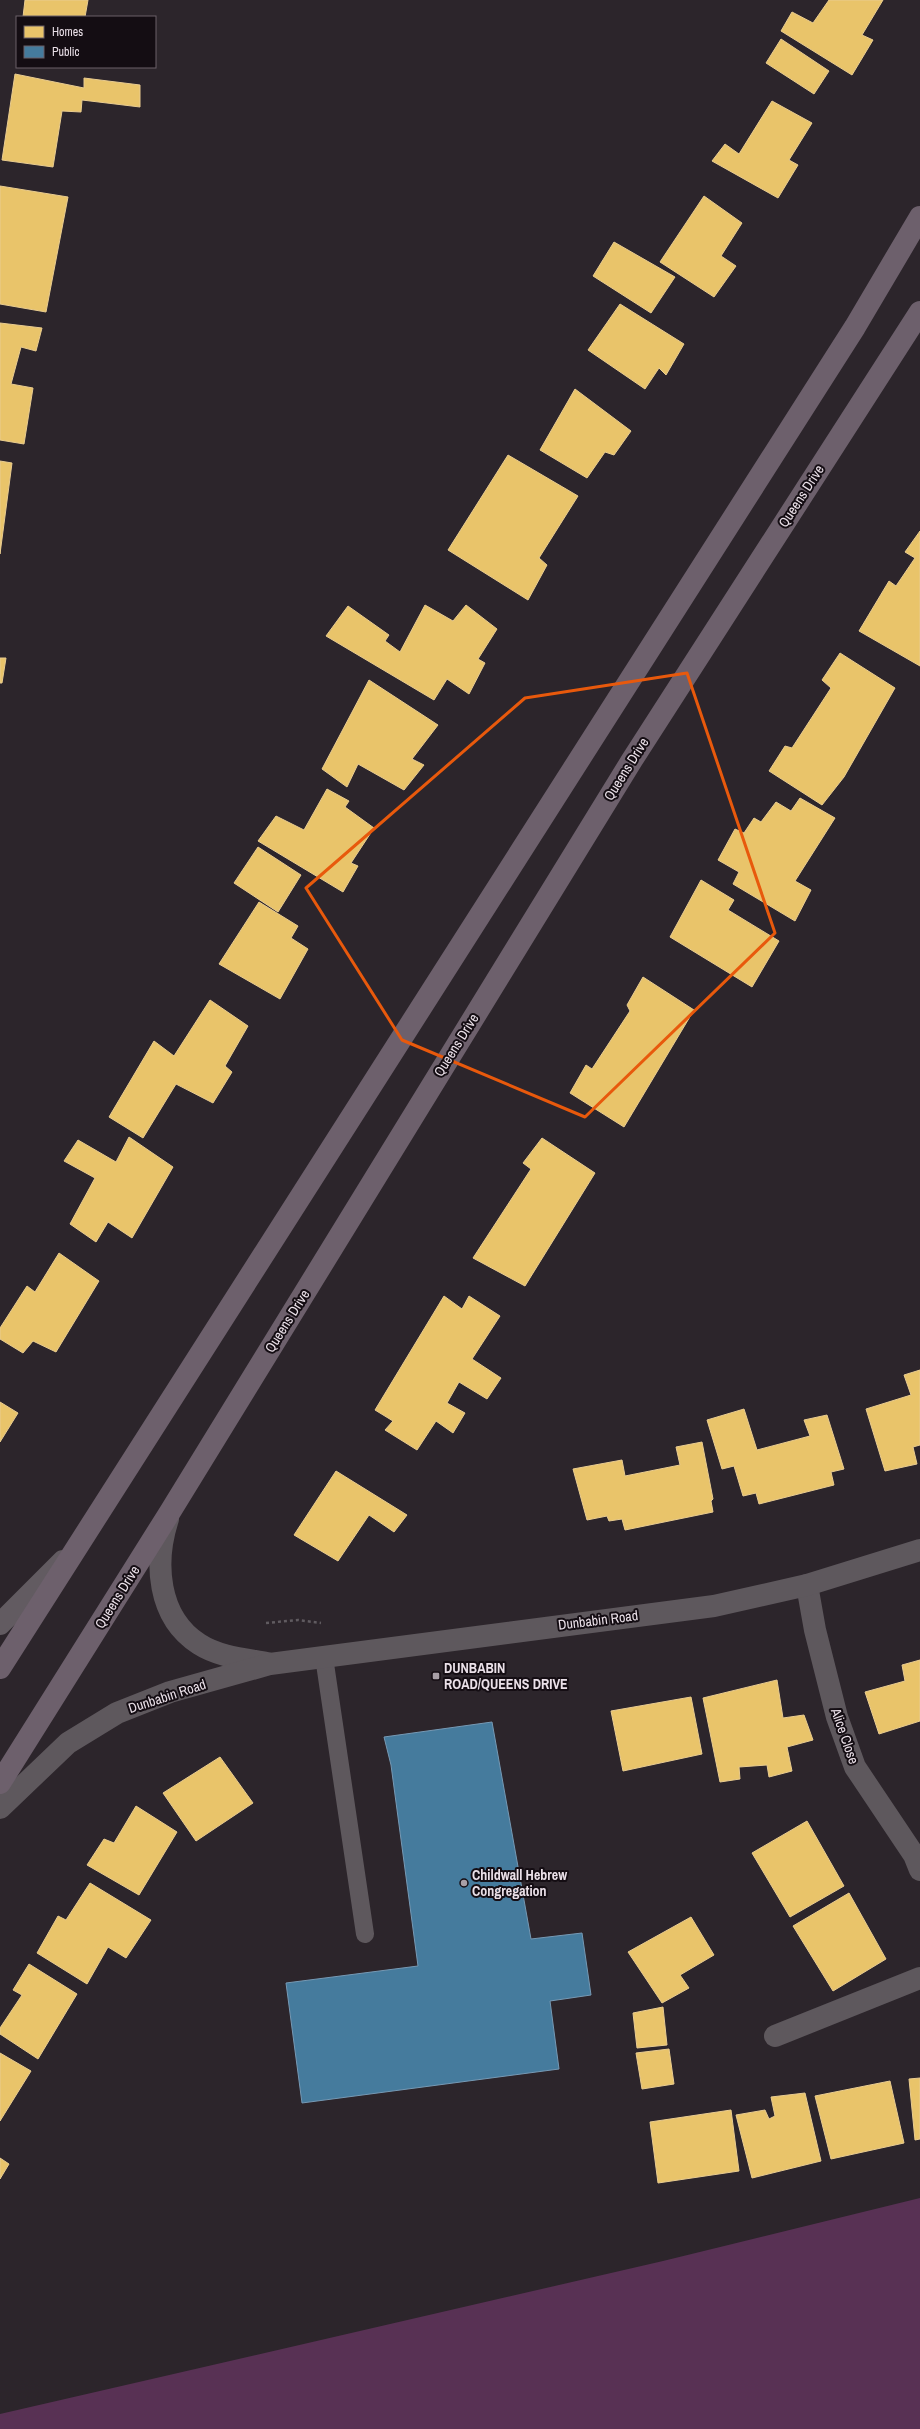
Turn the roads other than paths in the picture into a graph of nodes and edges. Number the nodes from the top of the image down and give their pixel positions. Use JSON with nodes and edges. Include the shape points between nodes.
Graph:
{"nodes":[{"id":1,"x":920,"y":217,"type":"edge"},
{"id":2,"x":920,"y":312,"type":"edge"},
{"id":3,"x":170,"y":1512,"type":"junction"},
{"id":4,"x":73,"y":1550,"type":"junction"},
{"id":5,"x":920,"y":1550,"type":"edge"},
{"id":6,"x":807,"y":1585,"type":"junction"},
{"id":7,"x":0,"y":1624,"type":"edge"},
{"id":8,"x":324,"y":1657,"type":"junction"},
{"id":9,"x":270,"y":1664,"type":"junction"},
{"id":10,"x":0,"y":1668,"type":"edge"},
{"id":11,"x":0,"y":1783,"type":"edge"},
{"id":12,"x":0,"y":1808,"type":"edge"},
{"id":13,"x":920,"y":1870,"type":"edge"},
{"id":14,"x":365,"y":1934,"type":"dead end"},
{"id":15,"x":920,"y":1978,"type":"edge"},
{"id":16,"x":775,"y":2036,"type":"dead end"}],
"edges":[{"from":1,"to":4,"type":"highway","via":[[842,347],[218,1328]]},
{"from":2,"to":3,"type":"highway","name":"Queens Drive","via":[[632,760]]},
{"from":3,"to":9,"type":"street","name":"Dunbabin Road","via":[[161,1541],[159,1565],[162,1591],[182,1629],[200,1644],[221,1653]]},
{"from":3,"to":11,"type":"highway","name":"Queens Drive"},
{"from":4,"to":7,"type":"street"},
{"from":4,"to":10,"type":"highway"},
{"from":5,"to":6,"type":"street","name":"Dunbabin Road"},
{"from":6,"to":8,"type":"street","name":"Dunbabin Road","via":[[714,1606]]},
{"from":6,"to":13,"type":"street","name":"Alice Close","via":[[815,1630],[837,1717],[855,1767],[914,1855]]},
{"from":8,"to":9,"type":"street","name":"Dunbabin Road"},
{"from":8,"to":14,"type":"lane"},
{"from":9,"to":12,"type":"street","name":"Dunbabin Road","via":[[170,1692],[117,1713],[68,1743]]},
{"from":15,"to":16,"type":"street"}]}
